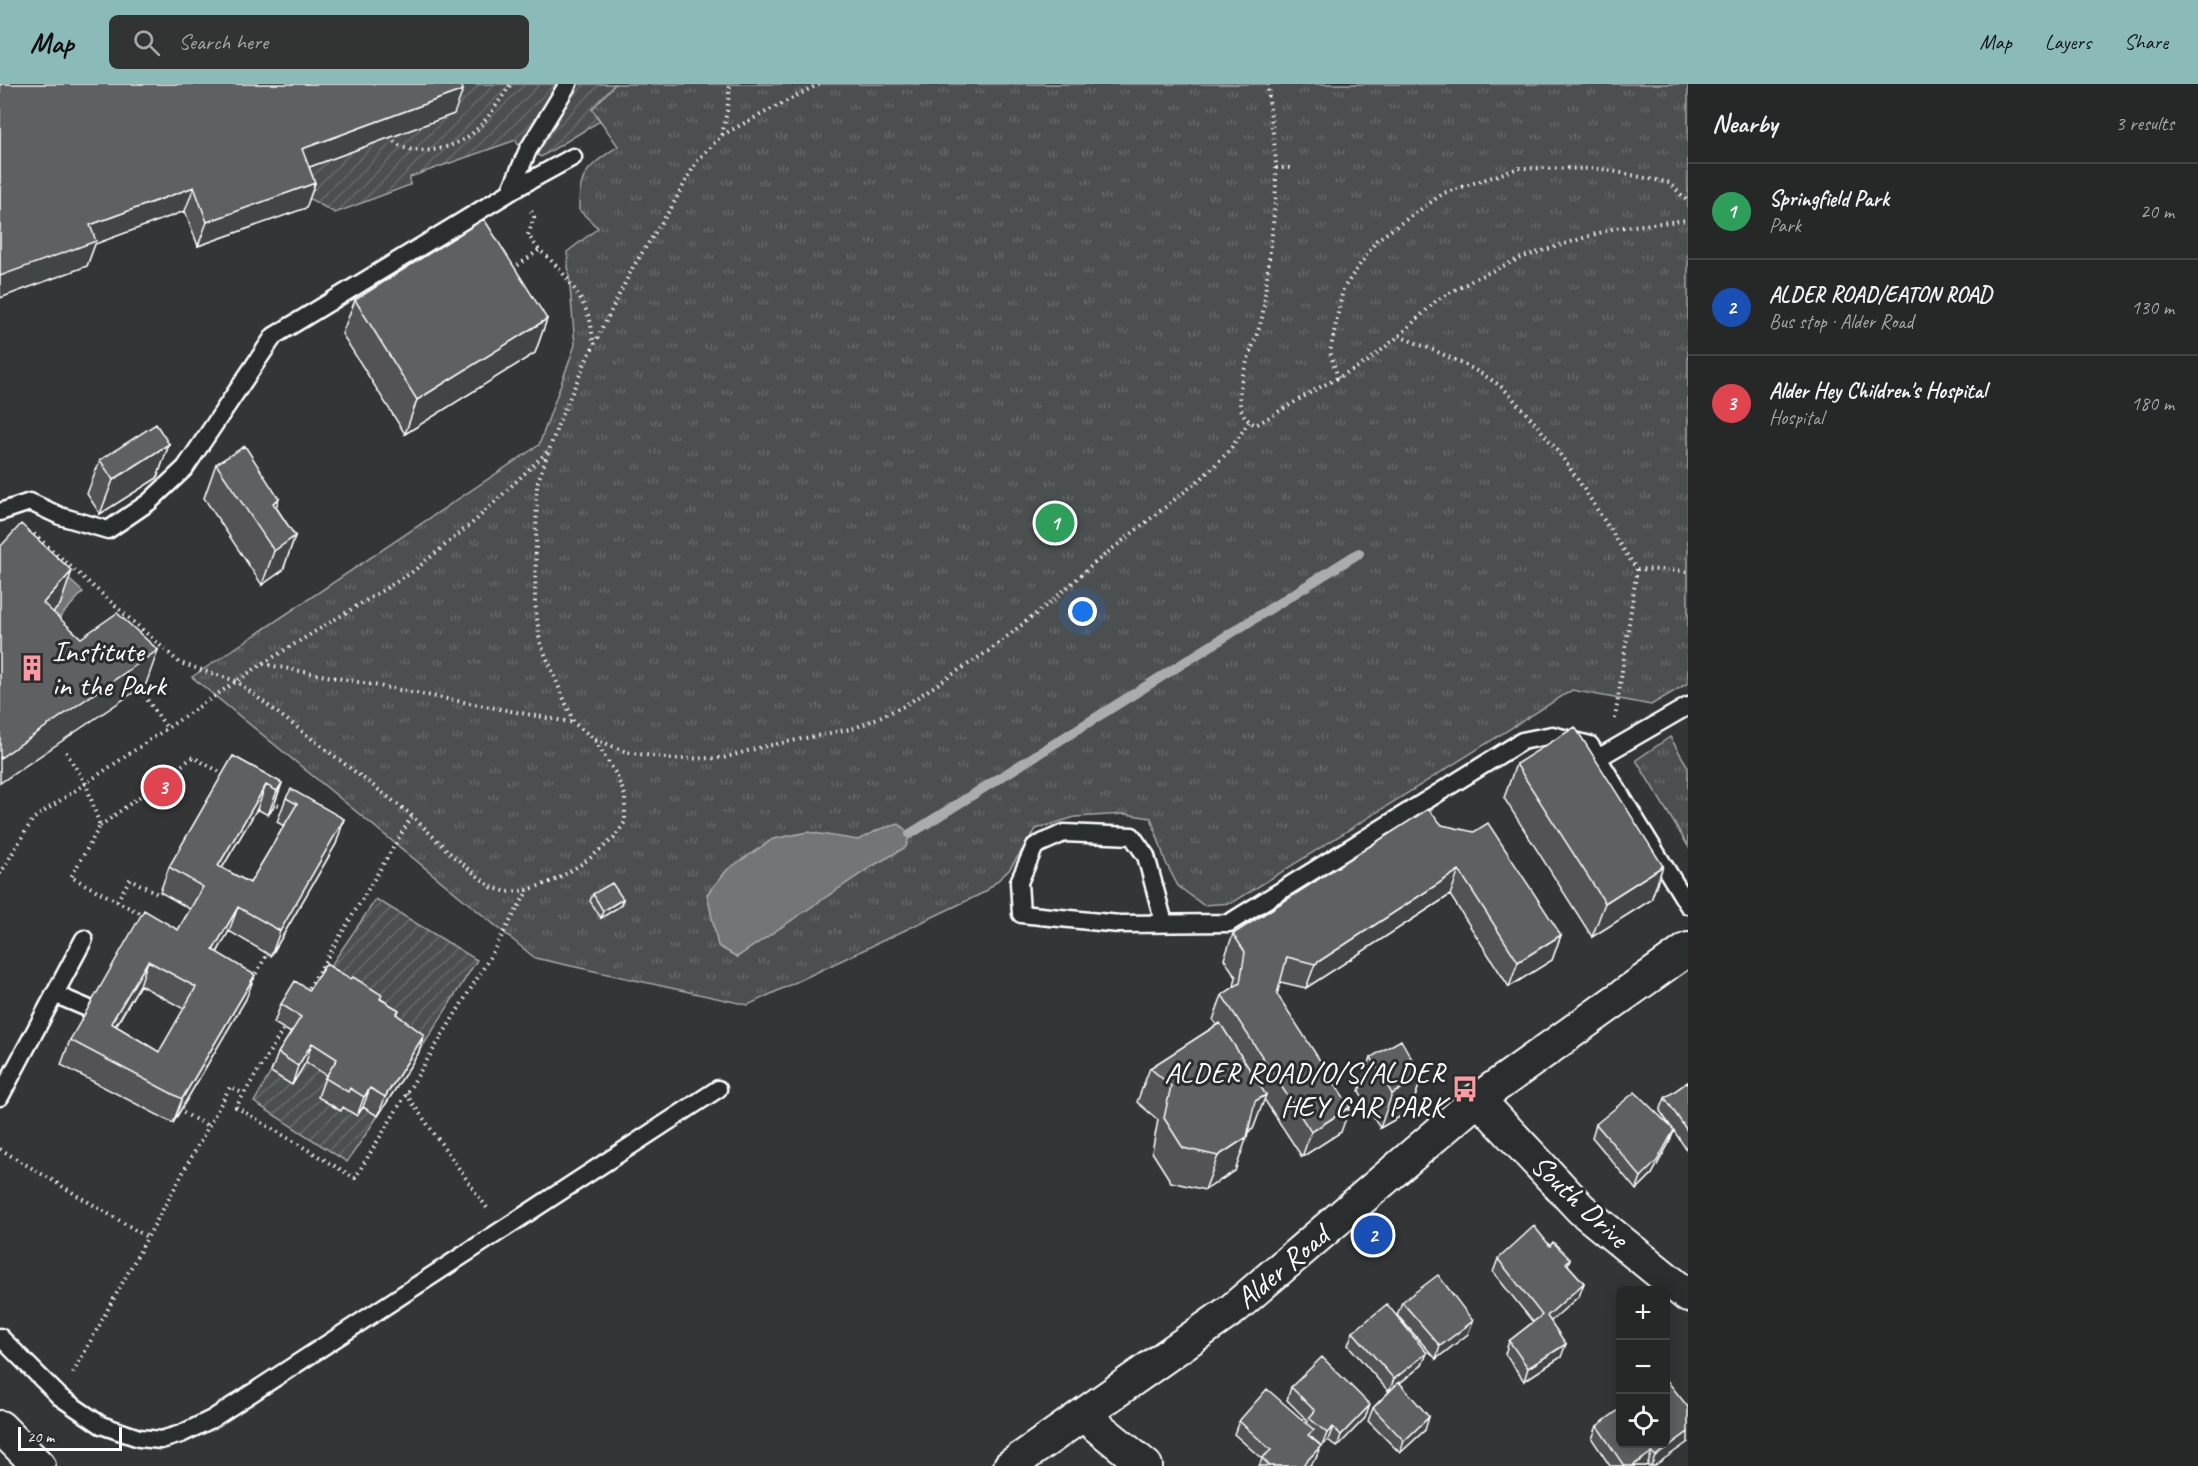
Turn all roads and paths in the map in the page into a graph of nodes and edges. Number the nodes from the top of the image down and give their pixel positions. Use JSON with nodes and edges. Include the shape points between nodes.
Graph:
{"nodes":[{"id":1,"x":511,"y":84,"type":"edge"},
{"id":2,"x":568,"y":84,"type":"edge"},
{"id":3,"x":730,"y":84,"type":"edge"},
{"id":4,"x":819,"y":84,"type":"edge"},
{"id":5,"x":1268,"y":84,"type":"edge"},
{"id":6,"x":722,"y":135,"type":"junction"},
{"id":7,"x":389,"y":138,"type":"edge"},
{"id":8,"x":573,"y":157,"type":"dead end"},
{"id":9,"x":1276,"y":168,"type":"junction"},
{"id":10,"x":1290,"y":168,"type":"dead end"},
{"id":11,"x":515,"y":189,"type":"junction"},
{"id":12,"x":1688,"y":202,"type":"edge"},
{"id":13,"x":1688,"y":220,"type":"edge"},
{"id":14,"x":539,"y":250,"type":"junction"},
{"id":15,"x":508,"y":273,"type":"edge"},
{"id":16,"x":1400,"y":336,"type":"junction"},
{"id":17,"x":594,"y":345,"type":"junction"},
{"id":18,"x":1338,"y":378,"type":"junction"},
{"id":19,"x":1249,"y":422,"type":"junction"},
{"id":20,"x":549,"y":450,"type":"junction"},
{"id":21,"x":0,"y":512,"type":"edge"},
{"id":22,"x":33,"y":533,"type":"edge"},
{"id":23,"x":1637,"y":569,"type":"junction"},
{"id":24,"x":1688,"y":571,"type":"edge"},
{"id":25,"x":262,"y":664,"type":"junction"},
{"id":26,"x":236,"y":681,"type":"junction"},
{"id":27,"x":144,"y":695,"type":"edge"},
{"id":28,"x":1688,"y":706,"type":"edge"},
{"id":29,"x":574,"y":723,"type":"junction"},
{"id":30,"x":167,"y":728,"type":"junction"},
{"id":31,"x":593,"y":738,"type":"junction"},
{"id":32,"x":66,"y":752,"type":"edge"},
{"id":33,"x":1604,"y":755,"type":"junction"},
{"id":34,"x":231,"y":779,"type":"edge"},
{"id":35,"x":86,"y":784,"type":"junction"},
{"id":36,"x":270,"y":801,"type":"edge"},
{"id":37,"x":289,"y":811,"type":"edge"},
{"id":38,"x":412,"y":816,"type":"junction"},
{"id":39,"x":100,"y":826,"type":"junction"},
{"id":40,"x":0,"y":874,"type":"edge"},
{"id":41,"x":528,"y":890,"type":"junction"},
{"id":42,"x":158,"y":894,"type":"dead end"},
{"id":43,"x":117,"y":901,"type":"junction"},
{"id":44,"x":1688,"y":904,"type":"edge"},
{"id":45,"x":154,"y":921,"type":"edge"},
{"id":46,"x":1164,"y":923,"type":"junction"},
{"id":47,"x":84,"y":939,"type":"dead end"},
{"id":48,"x":271,"y":947,"type":"edge"},
{"id":49,"x":1688,"y":949,"type":"edge"},
{"id":50,"x":248,"y":988,"type":"edge"},
{"id":51,"x":54,"y":994,"type":"junction"},
{"id":52,"x":304,"y":995,"type":"edge"},
{"id":53,"x":92,"y":1010,"type":"edge"},
{"id":54,"x":292,"y":1015,"type":"edge"},
{"id":55,"x":718,"y":1089,"type":"dead end"},
{"id":56,"x":406,"y":1094,"type":"junction"},
{"id":57,"x":244,"y":1095,"type":"junction"},
{"id":58,"x":0,"y":1097,"type":"edge"},
{"id":59,"x":1478,"y":1099,"type":"junction"},
{"id":60,"x":183,"y":1100,"type":"edge"},
{"id":61,"x":208,"y":1126,"type":"junction"},
{"id":62,"x":0,"y":1149,"type":"edge"},
{"id":63,"x":502,"y":1230,"type":"junction"},
{"id":64,"x":147,"y":1237,"type":"junction"},
{"id":65,"x":1688,"y":1296,"type":"edge"},
{"id":66,"x":0,"y":1337,"type":"edge"},
{"id":67,"x":60,"y":1397,"type":"junction"},
{"id":68,"x":1083,"y":1415,"type":"junction"},
{"id":69,"x":0,"y":1427,"type":"edge"},
{"id":70,"x":39,"y":1466,"type":"edge"},
{"id":71,"x":1010,"y":1466,"type":"edge"},
{"id":72,"x":1146,"y":1466,"type":"edge"}],
"edges":[{"from":1,"to":7,"type":"path","via":[[480,127],[464,140],[423,152],[403,148]]},
{"from":2,"to":11,"type":"lane","via":[[528,150]]},
{"from":3,"to":6,"type":"path"},
{"from":4,"to":6,"type":"path"},
{"from":5,"to":9,"type":"path"},
{"from":6,"to":17,"type":"path","via":[[697,161],[633,267]]},
{"from":8,"to":11,"type":"lane"},
{"from":9,"to":10,"type":"path"},
{"from":9,"to":19,"type":"path","via":[[1261,321],[1239,398]]},
{"from":11,"to":14,"type":"path","via":[[534,217],[528,235]]},
{"from":11,"to":21,"type":"lane","via":[[274,336],[185,468],[149,502],[108,530],[60,516],[30,502]]},
{"from":12,"to":18,"type":"path","via":[[1670,183],[1602,169],[1519,168],[1444,193],[1377,240],[1342,289],[1330,352]]},
{"from":13,"to":16,"type":"path","via":[[1615,228],[1523,257],[1437,300]]},
{"from":14,"to":15,"type":"path"},
{"from":14,"to":17,"type":"path","via":[[554,261],[579,298],[590,321]]},
{"from":16,"to":18,"type":"path","via":[[1367,362]]},
{"from":16,"to":23,"type":"path","via":[[1500,386],[1537,424],[1572,470]]},
{"from":17,"to":20,"type":"path"},
{"from":18,"to":19,"type":"path","via":[[1257,425]]},
{"from":19,"to":31,"type":"path","via":[[1229,451],[1202,478],[990,650],[904,706],[855,728],[723,758],[672,759],[626,752]]},
{"from":20,"to":25,"type":"path","via":[[476,520],[411,573]]},
{"from":20,"to":29,"type":"path","via":[[537,484],[535,603],[540,642]]},
{"from":22,"to":26,"type":"path","via":[[180,663]]},
{"from":23,"to":24,"type":"path"},
{"from":23,"to":33,"type":"path"},
{"from":25,"to":26,"type":"path"},
{"from":25,"to":29,"type":"path"},
{"from":26,"to":30,"type":"path"},
{"from":26,"to":38,"type":"path"},
{"from":27,"to":30,"type":"path"},
{"from":28,"to":33,"type":"lane"},
{"from":29,"to":31,"type":"path"},
{"from":30,"to":35,"type":"path"},
{"from":31,"to":41,"type":"path","via":[[626,795],[625,822],[614,838],[589,859],[558,879]]},
{"from":32,"to":35,"type":"path"},
{"from":33,"to":44,"type":"lane"},
{"from":33,"to":46,"type":"lane","via":[[1590,745],[1552,735],[1522,741],[1229,923]]},
{"from":34,"to":39,"type":"path","via":[[193,757]]},
{"from":35,"to":39,"type":"path"},
{"from":35,"to":40,"type":"path","via":[[33,819]]},
{"from":36,"to":37,"type":"path"},
{"from":38,"to":41,"type":"path","via":[[491,887],[507,892]]},
{"from":38,"to":52,"type":"path"},
{"from":39,"to":43,"type":"path","via":[[71,877]]},
{"from":41,"to":56,"type":"path"},
{"from":42,"to":43,"type":"path","via":[[130,879]]},
{"from":43,"to":45,"type":"path"},
{"from":46,"to":46,"type":"lane","via":[[1146,856],[1132,836],[1064,832],[1035,846],[1019,882],[1021,914],[1119,924]]},
{"from":47,"to":51,"type":"lane"},
{"from":48,"to":50,"type":"path"},
{"from":49,"to":59,"type":"street","name":"Alder Road"},
{"from":51,"to":53,"type":"lane"},
{"from":51,"to":58,"type":"lane"},
{"from":54,"to":57,"type":"path"},
{"from":55,"to":63,"type":"lane"},
{"from":56,"to":57,"type":"path","via":[[355,1178],[236,1107]]},
{"from":56,"to":63,"type":"path"},
{"from":57,"to":61,"type":"path","via":[[230,1087]]},
{"from":59,"to":65,"type":"street","name":"South Drive","via":[[1581,1209]]},
{"from":59,"to":68,"type":"street","name":"Alder Road","via":[[1233,1309]]},
{"from":60,"to":61,"type":"path","via":[[177,1110]]},
{"from":61,"to":64,"type":"path"},
{"from":62,"to":64,"type":"path"},
{"from":63,"to":67,"type":"lane","via":[[212,1419],[181,1434],[161,1440],[138,1438],[101,1425]]},
{"from":64,"to":67,"type":"path"},
{"from":66,"to":67,"type":"lane"},
{"from":68,"to":71,"type":"street","name":"Alder Road"},
{"from":68,"to":72,"type":"street"},
{"from":69,"to":70,"type":"street"}]}
